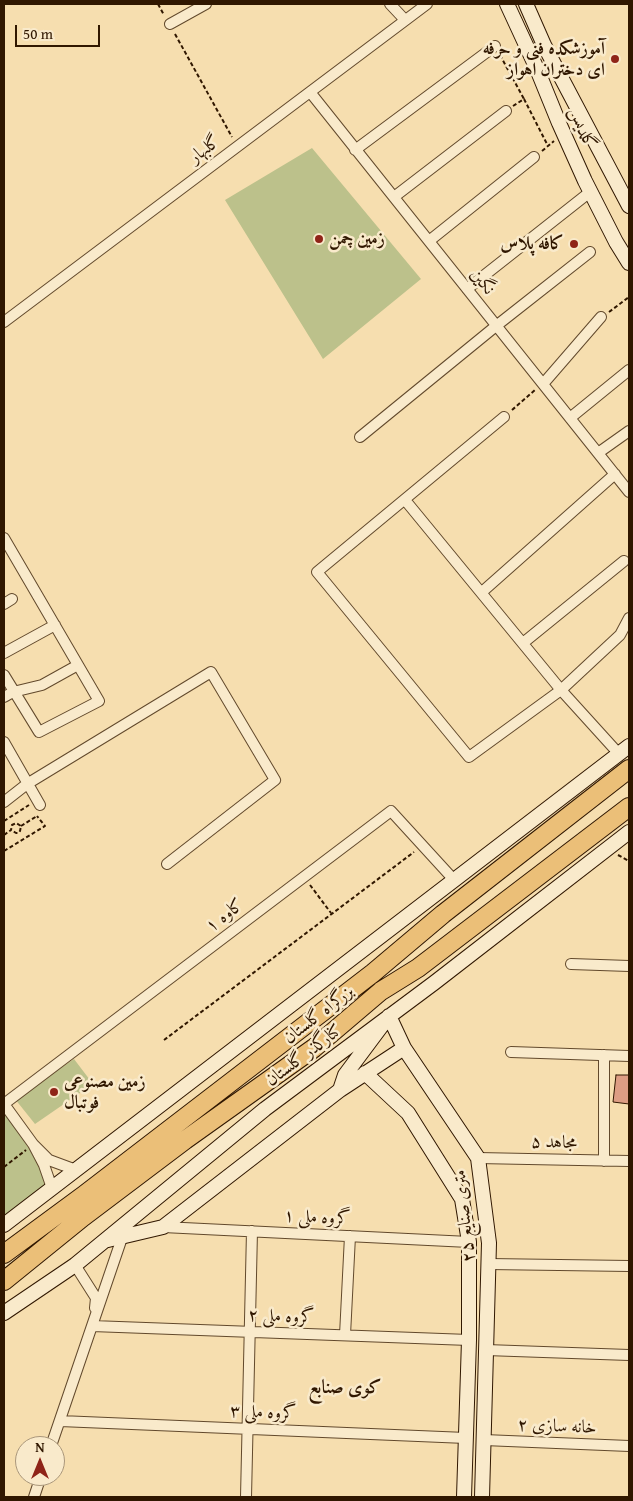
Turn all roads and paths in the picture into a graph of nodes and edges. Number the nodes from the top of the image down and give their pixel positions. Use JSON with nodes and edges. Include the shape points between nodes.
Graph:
{"nodes":[{"id":1,"x":206,"y":4,"type":"edge"},
{"id":2,"x":390,"y":4,"type":"edge"},
{"id":3,"x":427,"y":4,"type":"edge"},
{"id":4,"x":507,"y":4,"type":"edge"},
{"id":5,"x":526,"y":4,"type":"edge"},
{"id":6,"x":406,"y":20,"type":"junction"},
{"id":7,"x":170,"y":24,"type":"joint"},
{"id":8,"x":495,"y":46,"type":"joint"},
{"id":9,"x":310,"y":92,"type":"junction"},
{"id":10,"x":524,"y":99,"type":"junction"},
{"id":11,"x":506,"y":111,"type":"joint"},
{"id":12,"x":564,"y":134,"type":"junction"},
{"id":13,"x":237,"y":146,"type":"junction"},
{"id":14,"x":548,"y":146,"type":"junction"},
{"id":15,"x":355,"y":150,"type":"junction"},
{"id":16,"x":534,"y":157,"type":"joint"},
{"id":17,"x":590,"y":192,"type":"junction"},
{"id":18,"x":394,"y":197,"type":"junction"},
{"id":19,"x":629,"y":206,"type":"edge"},
{"id":20,"x":429,"y":242,"type":"junction"},
{"id":21,"x":590,"y":252,"type":"dead end"},
{"id":22,"x":629,"y":263,"type":"edge"},
{"id":23,"x":467,"y":289,"type":"junction"},
{"id":24,"x":629,"y":297,"type":"edge"},
{"id":25,"x":601,"y":317,"type":"joint"},
{"id":26,"x":4,"y":322,"type":"edge"},
{"id":27,"x":496,"y":326,"type":"junction"},
{"id":28,"x":629,"y":370,"type":"edge"},
{"id":29,"x":543,"y":384,"type":"junction"},
{"id":30,"x":504,"y":417,"type":"joint"},
{"id":31,"x":570,"y":418,"type":"junction"},
{"id":32,"x":629,"y":431,"type":"edge"},
{"id":33,"x":360,"y":437,"type":"dead end"},
{"id":34,"x":598,"y":453,"type":"junction"},
{"id":35,"x":615,"y":474,"type":"junction"},
{"id":36,"x":629,"y":492,"type":"edge"},
{"id":37,"x":405,"y":500,"type":"junction"},
{"id":38,"x":5,"y":544,"type":"edge"},
{"id":39,"x":624,"y":561,"type":"dead end"},
{"id":40,"x":482,"y":592,"type":"junction"},
{"id":41,"x":629,"y":618,"type":"edge"},
{"id":42,"x":54,"y":625,"type":"junction"},
{"id":43,"x":523,"y":643,"type":"junction"},
{"id":44,"x":4,"y":653,"type":"edge"},
{"id":45,"x":78,"y":665,"type":"junction"},
{"id":46,"x":4,"y":675,"type":"edge"},
{"id":47,"x":562,"y":690,"type":"junction"},
{"id":48,"x":13,"y":692,"type":"junction"},
{"id":49,"x":4,"y":697,"type":"edge"},
{"id":50,"x":4,"y":742,"type":"edge"},
{"id":51,"x":624,"y":750,"type":"edge"},
{"id":52,"x":629,"y":769,"type":"edge"},
{"id":53,"x":28,"y":784,"type":"junction"},
{"id":54,"x":4,"y":802,"type":"edge"},
{"id":55,"x":629,"y":807,"type":"edge"},
{"id":56,"x":39,"y":811,"type":"junction"},
{"id":57,"x":10,"y":817,"type":"junction"},
{"id":58,"x":4,"y":821,"type":"edge"},
{"id":59,"x":14,"y":824,"type":"junction"},
{"id":60,"x":21,"y":826,"type":"junction"},
{"id":61,"x":11,"y":830,"type":"junction"},
{"id":62,"x":629,"y":832,"type":"edge"},
{"id":63,"x":18,"y":833,"type":"junction"},
{"id":64,"x":4,"y":835,"type":"edge"},
{"id":65,"x":22,"y":840,"type":"junction"},
{"id":66,"x":422,"y":846,"type":"junction"},
{"id":67,"x":4,"y":851,"type":"edge"},
{"id":68,"x":167,"y":864,"type":"dead end"},
{"id":69,"x":304,"y":878,"type":"junction"},
{"id":70,"x":486,"y":880,"type":"junction"},
{"id":71,"x":455,"y":881,"type":"junction"},
{"id":72,"x":468,"y":895,"type":"junction"},
{"id":73,"x":506,"y":901,"type":"junction"},
{"id":74,"x":332,"y":914,"type":"junction"},
{"id":75,"x":485,"y":916,"type":"junction"},
{"id":76,"x":571,"y":964,"type":"dead end"},
{"id":77,"x":629,"y":966,"type":"edge"},
{"id":78,"x":389,"y":1016,"type":"junction"},
{"id":79,"x":164,"y":1040,"type":"dead end"},
{"id":80,"x":404,"y":1048,"type":"junction"},
{"id":81,"x":511,"y":1052,"type":"dead end"},
{"id":82,"x":604,"y":1055,"type":"junction"},
{"id":83,"x":629,"y":1056,"type":"edge"},
{"id":84,"x":365,"y":1073,"type":"junction"},
{"id":85,"x":340,"y":1090,"type":"junction"},
{"id":86,"x":4,"y":1104,"type":"edge"},
{"id":87,"x":33,"y":1144,"type":"junction"},
{"id":88,"x":478,"y":1158,"type":"junction"},
{"id":89,"x":604,"y":1161,"type":"junction"},
{"id":90,"x":629,"y":1161,"type":"edge"},
{"id":91,"x":4,"y":1167,"type":"edge"},
{"id":92,"x":76,"y":1170,"type":"junction"},
{"id":93,"x":52,"y":1188,"type":"junction"},
{"id":94,"x":128,"y":1221,"type":"junction"},
{"id":95,"x":4,"y":1225,"type":"edge"},
{"id":96,"x":163,"y":1227,"type":"junction"},
{"id":97,"x":252,"y":1232,"type":"junction"},
{"id":98,"x":123,"y":1235,"type":"junction"},
{"id":99,"x":350,"y":1236,"type":"junction"},
{"id":100,"x":103,"y":1242,"type":"junction"},
{"id":101,"x":469,"y":1242,"type":"junction"},
{"id":102,"x":489,"y":1242,"type":"junction"},
{"id":103,"x":4,"y":1254,"type":"edge"},
{"id":104,"x":489,"y":1264,"type":"junction"},
{"id":105,"x":75,"y":1265,"type":"junction"},
{"id":106,"x":629,"y":1266,"type":"edge"},
{"id":107,"x":4,"y":1281,"type":"edge"},
{"id":108,"x":4,"y":1313,"type":"edge"},
{"id":109,"x":92,"y":1326,"type":"junction"},
{"id":110,"x":250,"y":1332,"type":"junction"},
{"id":111,"x":345,"y":1335,"type":"junction"},
{"id":112,"x":469,"y":1340,"type":"junction"},
{"id":113,"x":486,"y":1350,"type":"junction"},
{"id":114,"x":629,"y":1355,"type":"edge"},
{"id":115,"x":60,"y":1421,"type":"junction"},
{"id":116,"x":248,"y":1429,"type":"junction"},
{"id":117,"x":55,"y":1436,"type":"edge"},
{"id":118,"x":466,"y":1438,"type":"junction"},
{"id":119,"x":484,"y":1440,"type":"junction"},
{"id":120,"x":629,"y":1446,"type":"edge"},
{"id":121,"x":246,"y":1497,"type":"edge"},
{"id":122,"x":464,"y":1497,"type":"edge"},
{"id":123,"x":482,"y":1497,"type":"edge"}],
"edges":[{"from":1,"to":7,"type":"street"},
{"from":2,"to":6,"type":"street"},
{"from":3,"to":6,"type":"street","name":"گلبهار"},
{"from":4,"to":12,"type":"main road","name":"گلدیس"},
{"from":5,"to":19,"type":"main road","name":"گلدیس","via":[[544,45]]},
{"from":6,"to":9,"type":"street","name":"گلبهار"},
{"from":7,"to":13,"type":"path"},
{"from":8,"to":10,"type":"path"},
{"from":8,"to":15,"type":"street"},
{"from":9,"to":13,"type":"street","name":"گلبهار"},
{"from":9,"to":15,"type":"street","name":"نگین"},
{"from":10,"to":11,"type":"path"},
{"from":10,"to":14,"type":"path"},
{"from":11,"to":18,"type":"street"},
{"from":12,"to":14,"type":"path"},
{"from":12,"to":17,"type":"main road","name":"گلدیس"},
{"from":13,"to":26,"type":"street","name":"گلبهار"},
{"from":14,"to":16,"type":"path"},
{"from":15,"to":18,"type":"street","name":"نگین"},
{"from":16,"to":20,"type":"street"},
{"from":17,"to":22,"type":"main road","name":"گلدیس"},
{"from":17,"to":23,"type":"street"},
{"from":18,"to":20,"type":"street","name":"نگین"},
{"from":20,"to":23,"type":"street","name":"نگین"},
{"from":21,"to":27,"type":"street"},
{"from":23,"to":27,"type":"street","name":"نگین"},
{"from":24,"to":25,"type":"path"},
{"from":25,"to":29,"type":"street"},
{"from":27,"to":29,"type":"street","name":"نگین"},
{"from":27,"to":33,"type":"street"},
{"from":28,"to":31,"type":"street"},
{"from":29,"to":30,"type":"path"},
{"from":29,"to":31,"type":"street","name":"نگین"},
{"from":30,"to":37,"type":"street"},
{"from":31,"to":34,"type":"street","name":"نگین"},
{"from":32,"to":34,"type":"street"},
{"from":34,"to":35,"type":"street","name":"نگین"},
{"from":35,"to":36,"type":"street","name":"نگین"},
{"from":35,"to":40,"type":"street"},
{"from":37,"to":40,"type":"street"},
{"from":37,"to":47,"type":"street","via":[[317,572],[469,758]]},
{"from":38,"to":42,"type":"street"},
{"from":39,"to":43,"type":"street"},
{"from":40,"to":43,"type":"street"},
{"from":41,"to":47,"type":"street","via":[[620,635]]},
{"from":42,"to":44,"type":"street"},
{"from":42,"to":45,"type":"street"},
{"from":43,"to":47,"type":"street"},
{"from":45,"to":48,"type":"street","via":[[42,685]]},
{"from":45,"to":48,"type":"street","via":[[99,701],[39,732]]},
{"from":46,"to":48,"type":"street"},
{"from":47,"to":51,"type":"street"},
{"from":48,"to":49,"type":"street"},
{"from":50,"to":53,"type":"street"},
{"from":51,"to":71,"type":"main road"},
{"from":52,"to":70,"type":"highway","name":"بزرگراه گلستان"},
{"from":53,"to":54,"type":"street"},
{"from":53,"to":56,"type":"street"},
{"from":53,"to":68,"type":"street","via":[[211,672],[275,780]]},
{"from":55,"to":73,"type":"highway","name":"بزرگراه گلستان"},
{"from":56,"to":57,"type":"path","via":[[30,804]]},
{"from":56,"to":60,"type":"path"},
{"from":56,"to":65,"type":"path","via":[[45,826]]},
{"from":57,"to":58,"type":"path"},
{"from":57,"to":59,"type":"path"},
{"from":59,"to":60,"type":"path"},
{"from":59,"to":61,"type":"path"},
{"from":60,"to":63,"type":"path"},
{"from":61,"to":63,"type":"path"},
{"from":61,"to":64,"type":"path"},
{"from":62,"to":78,"type":"main road","name":"کنارگذر گلستان"},
{"from":63,"to":65,"type":"path"},
{"from":65,"to":67,"type":"path"},
{"from":66,"to":69,"type":"street","name":"کاوه ۱","via":[[392,811]]},
{"from":66,"to":71,"type":"street","name":"کاوه ۱"},
{"from":66,"to":74,"type":"path"},
{"from":69,"to":74,"type":"path"},
{"from":69,"to":86,"type":"street","name":"کاوه ۱"},
{"from":70,"to":72,"type":"highway","name":"بزرگراه گلستان"},
{"from":70,"to":73,"type":"highway","via":[[490,896]]},
{"from":71,"to":92,"type":"main road"},
{"from":72,"to":75,"type":"highway","via":[[482,901]]},
{"from":72,"to":103,"type":"highway","name":"بزرگراه گلستان","via":[[373,973]]},
{"from":73,"to":75,"type":"highway","name":"بزرگراه گلستان"},
{"from":74,"to":79,"type":"path"},
{"from":75,"to":107,"type":"highway","name":"بزرگراه گلستان","via":[[418,968],[382,991],[314,1048],[83,1217]]},
{"from":76,"to":77,"type":"street"},
{"from":78,"to":80,"type":"main road","name":"۲۵ متری صنایع"},
{"from":78,"to":85,"type":"main road","via":[[345,1075]]},
{"from":78,"to":94,"type":"main road","name":"کنارگذر گلستان","via":[[265,1109]]},
{"from":80,"to":84,"type":"main road"},
{"from":80,"to":88,"type":"main road","name":"۲۵ متری صنایع"},
{"from":81,"to":82,"type":"street"},
{"from":82,"to":83,"type":"street"},
{"from":82,"to":89,"type":"street"},
{"from":84,"to":85,"type":"main road"},
{"from":84,"to":101,"type":"main road","name":"۲۵ متری صنایع","via":[[408,1113],[462,1199]]},
{"from":85,"to":96,"type":"main road"},
{"from":86,"to":87,"type":"street"},
{"from":87,"to":91,"type":"path"},
{"from":87,"to":92,"type":"street","via":[[49,1160]]},
{"from":87,"to":93,"type":"street"},
{"from":88,"to":89,"type":"street","name":"۵ مجاهد"},
{"from":88,"to":102,"type":"main road","name":"۲۵ متری صنایع"},
{"from":89,"to":90,"type":"street","name":"۵ مجاهد"},
{"from":92,"to":93,"type":"main road"},
{"from":93,"to":95,"type":"main road"},
{"from":94,"to":98,"type":"street"},
{"from":94,"to":100,"type":"main road","name":"کنارگذر گلستان"},
{"from":96,"to":97,"type":"street","name":"گروه ملی ۱"},
{"from":96,"to":98,"type":"main road"},
{"from":97,"to":99,"type":"street","name":"گروه ملی ۱"},
{"from":97,"to":110,"type":"street"},
{"from":98,"to":100,"type":"main road"},
{"from":98,"to":109,"type":"street"},
{"from":99,"to":101,"type":"street","name":"گروه ملی ۱"},
{"from":99,"to":111,"type":"street"},
{"from":100,"to":105,"type":"main road","name":"کنارگذر گلستان"},
{"from":101,"to":102,"type":"main road"},
{"from":101,"to":112,"type":"main road","name":"۲۵ متری صنایع"},
{"from":102,"to":104,"type":"main road","name":"۲۵ متری صنایع"},
{"from":104,"to":106,"type":"street"},
{"from":104,"to":113,"type":"main road","name":"۲۵ متری صنایع"},
{"from":105,"to":108,"type":"main road","name":"کنارگذر گلستان"},
{"from":105,"to":109,"type":"street","via":[[96,1298]]},
{"from":109,"to":110,"type":"street","name":"گروه ملی ۲"},
{"from":109,"to":115,"type":"street"},
{"from":110,"to":111,"type":"street","name":"گروه ملی ۲"},
{"from":110,"to":116,"type":"street"},
{"from":111,"to":112,"type":"street","name":"گروه ملی ۲"},
{"from":112,"to":118,"type":"main road","name":"۲۵ متری صنایع"},
{"from":113,"to":114,"type":"street"},
{"from":113,"to":119,"type":"main road","name":"۲۵ متری صنایع"},
{"from":115,"to":116,"type":"street","name":"گروه ملی ۳"},
{"from":115,"to":117,"type":"street"},
{"from":116,"to":118,"type":"street","name":"گروه ملی ۳"},
{"from":116,"to":121,"type":"street"},
{"from":118,"to":119,"type":"main road"},
{"from":118,"to":122,"type":"main road","name":"۲۵ متری صنایع"},
{"from":119,"to":120,"type":"street","name":"خانه سازی ۲"},
{"from":119,"to":123,"type":"main road","name":"۲۵ متری صنایع"}]}
